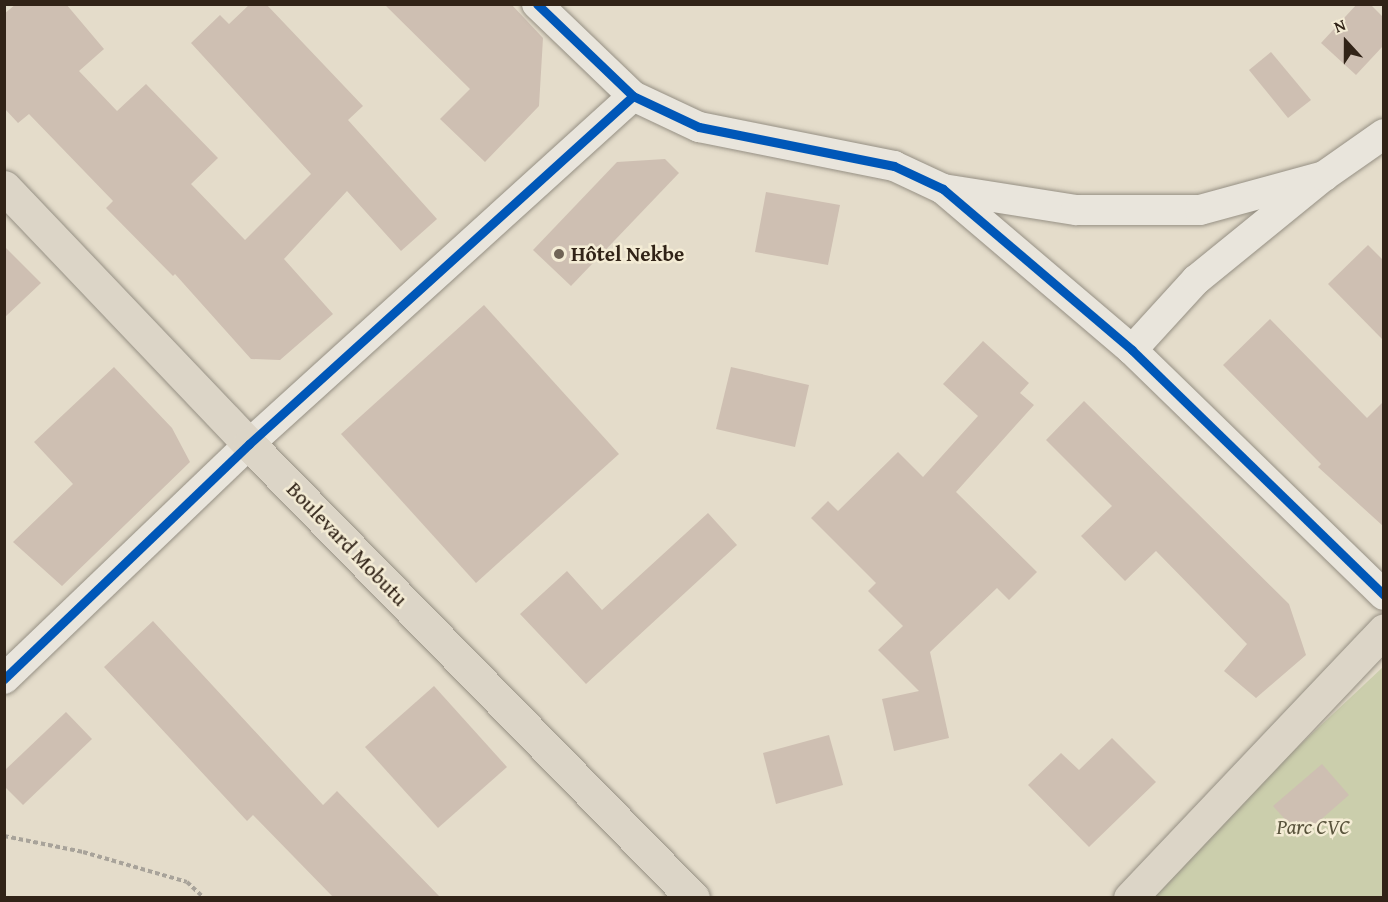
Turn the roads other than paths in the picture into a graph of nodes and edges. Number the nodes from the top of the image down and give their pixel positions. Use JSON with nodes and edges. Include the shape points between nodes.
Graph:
{"nodes":[{"id":1,"x":537,"y":4,"type":"edge"},
{"id":2,"x":633,"y":96,"type":"junction"},
{"id":3,"x":1383,"y":134,"type":"edge"},
{"id":4,"x":1324,"y":176,"type":"junction"},
{"id":5,"x":4,"y":187,"type":"edge"},
{"id":6,"x":943,"y":189,"type":"junction"},
{"id":7,"x":1132,"y":350,"type":"junction"},
{"id":8,"x":249,"y":444,"type":"junction"},
{"id":9,"x":1383,"y":595,"type":"edge"},
{"id":10,"x":1383,"y":630,"type":"edge"},
{"id":11,"x":4,"y":680,"type":"edge"},
{"id":12,"x":693,"y":897,"type":"edge"},
{"id":13,"x":1130,"y":897,"type":"edge"}],
"edges":[{"from":1,"to":2,"type":"street"},
{"from":2,"to":6,"type":"street","via":[[699,128],[894,166]]},
{"from":2,"to":8,"type":"street"},
{"from":3,"to":4,"type":"street"},
{"from":4,"to":6,"type":"street","via":[[1200,210],[1076,210]]},
{"from":4,"to":7,"type":"street","via":[[1196,280]]},
{"from":5,"to":8,"type":"main road","name":"Boulevard Mobutu"},
{"from":6,"to":7,"type":"street"},
{"from":7,"to":9,"type":"street"},
{"from":8,"to":11,"type":"street"},
{"from":8,"to":12,"type":"main road","name":"Boulevard Mobutu"},
{"from":10,"to":13,"type":"main road"}]}
